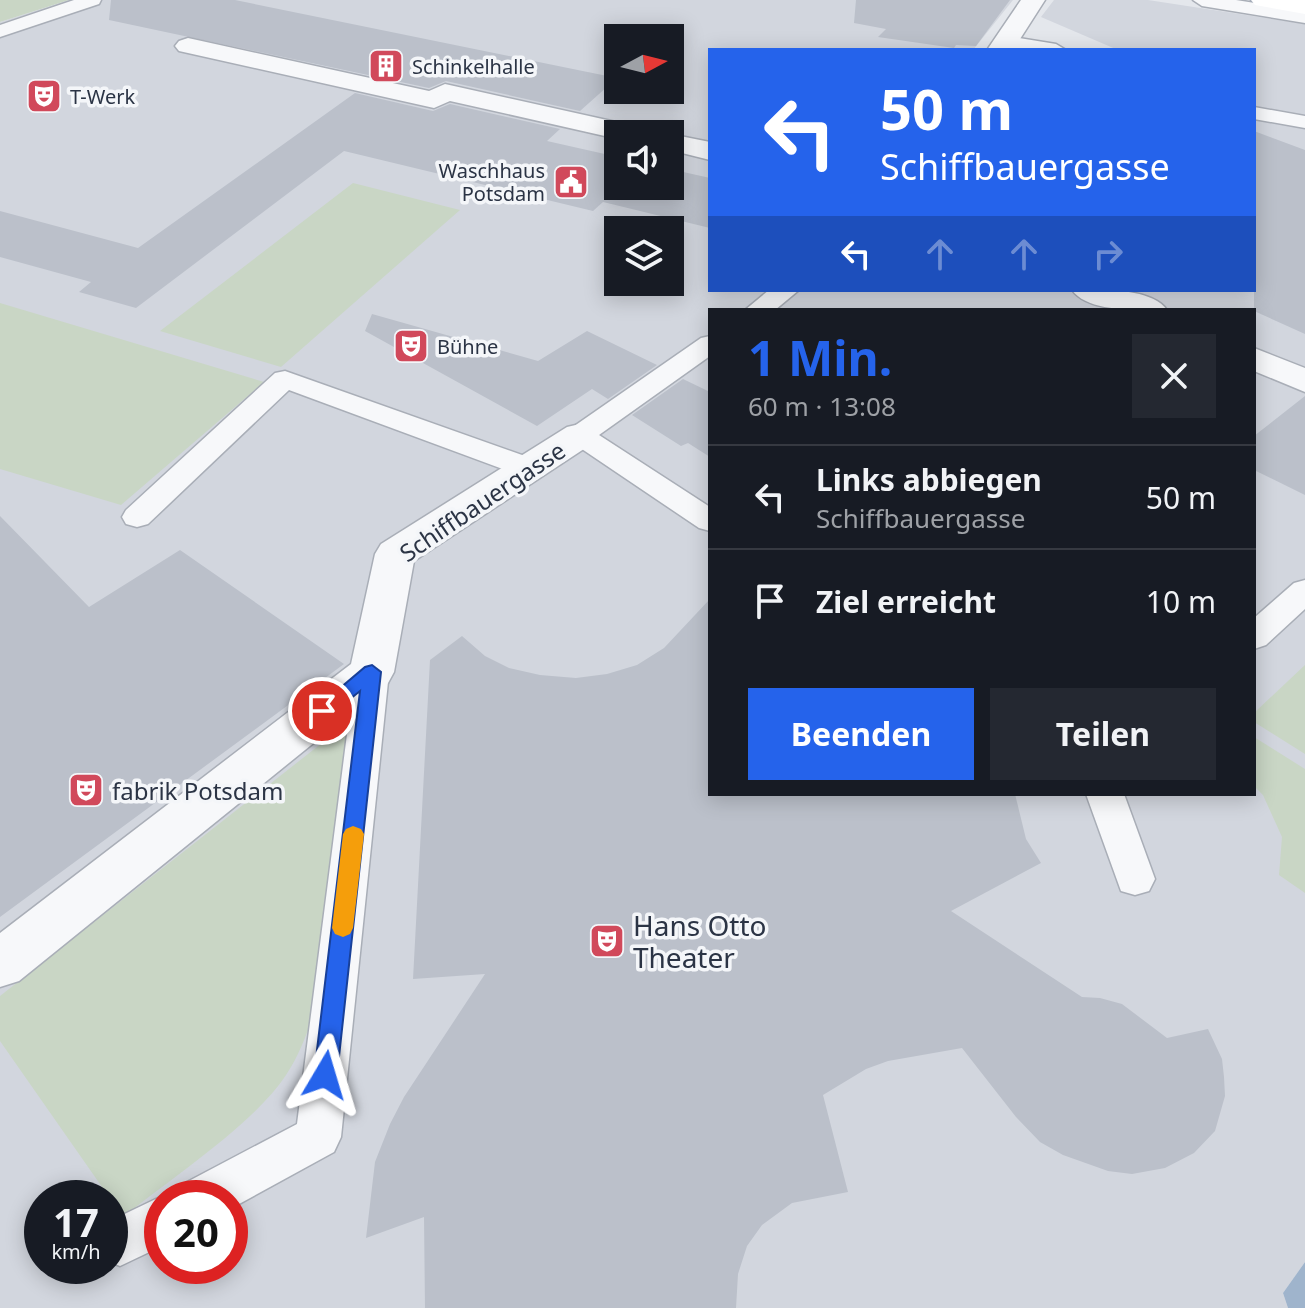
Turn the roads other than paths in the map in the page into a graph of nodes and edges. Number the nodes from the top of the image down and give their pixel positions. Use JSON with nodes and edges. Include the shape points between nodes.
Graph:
{"nodes":[{"id":1,"x":92,"y":0,"type":"edge"},
{"id":2,"x":1033,"y":0,"type":"edge"},
{"id":3,"x":1202,"y":0,"type":"edge"},
{"id":4,"x":1263,"y":0,"type":"edge"},
{"id":5,"x":1305,"y":7,"type":"edge"},
{"id":6,"x":1305,"y":17,"type":"edge"},
{"id":7,"x":0,"y":31,"type":"edge"},
{"id":8,"x":188,"y":46,"type":"dead end"},
{"id":9,"x":1003,"y":46,"type":"edge"},
{"id":10,"x":1030,"y":48,"type":"edge"},
{"id":11,"x":1256,"y":113,"type":"edge"},
{"id":12,"x":1305,"y":122,"type":"edge"},
{"id":13,"x":604,"y":127,"type":"edge"},
{"id":14,"x":684,"y":145,"type":"edge"},
{"id":15,"x":708,"y":151,"type":"edge"},
{"id":16,"x":783,"y":292,"type":"edge"},
{"id":17,"x":1094,"y":292,"type":"edge"},
{"id":18,"x":761,"y":308,"type":"edge"},
{"id":19,"x":1144,"y":308,"type":"edge"},
{"id":20,"x":708,"y":345,"type":"edge"},
{"id":21,"x":1256,"y":359,"type":"edge"},
{"id":22,"x":1305,"y":381,"type":"edge"},
{"id":23,"x":580,"y":435,"type":"junction"},
{"id":24,"x":529,"y":468,"type":"junction"},
{"id":25,"x":137,"y":517,"type":"dead end"},
{"id":26,"x":708,"y":520,"type":"edge"},
{"id":27,"x":1305,"y":591,"type":"edge"},
{"id":28,"x":1256,"y":635,"type":"edge"},
{"id":29,"x":372,"y":672,"type":"junction"},
{"id":30,"x":1106,"y":796,"type":"edge"},
{"id":31,"x":1135,"y":879,"type":"dead end"},
{"id":32,"x":0,"y":964,"type":"edge"},
{"id":33,"x":238,"y":1180,"type":"edge"}],
"edges":[{"from":1,"to":7,"type":"lane"},
{"from":2,"to":9,"type":"street"},
{"from":3,"to":6,"type":"lane"},
{"from":4,"to":5,"type":"main road"},
{"from":8,"to":13,"type":"street","via":[[434,100],[445,92]]},
{"from":9,"to":10,"type":"lane"},
{"from":11,"to":12,"type":"lane"},
{"from":14,"to":15,"type":"street"},
{"from":16,"to":18,"type":"lane"},
{"from":17,"to":19,"type":"street"},
{"from":20,"to":23,"type":"lane","name":"Schiffbauergasse"},
{"from":21,"to":22,"type":"street"},
{"from":23,"to":24,"type":"street","name":"Schiffbauergasse"},
{"from":23,"to":26,"type":"lane","name":"Schiffbauergasse"},
{"from":24,"to":25,"type":"lane","via":[[285,379]]},
{"from":24,"to":29,"type":"street","name":"Schiffbauergasse","via":[[395,554]]},
{"from":27,"to":28,"type":"lane"},
{"from":29,"to":32,"type":"street"},
{"from":29,"to":33,"type":"lane","via":[[318,1137]]},
{"from":30,"to":31,"type":"lane"}]}
